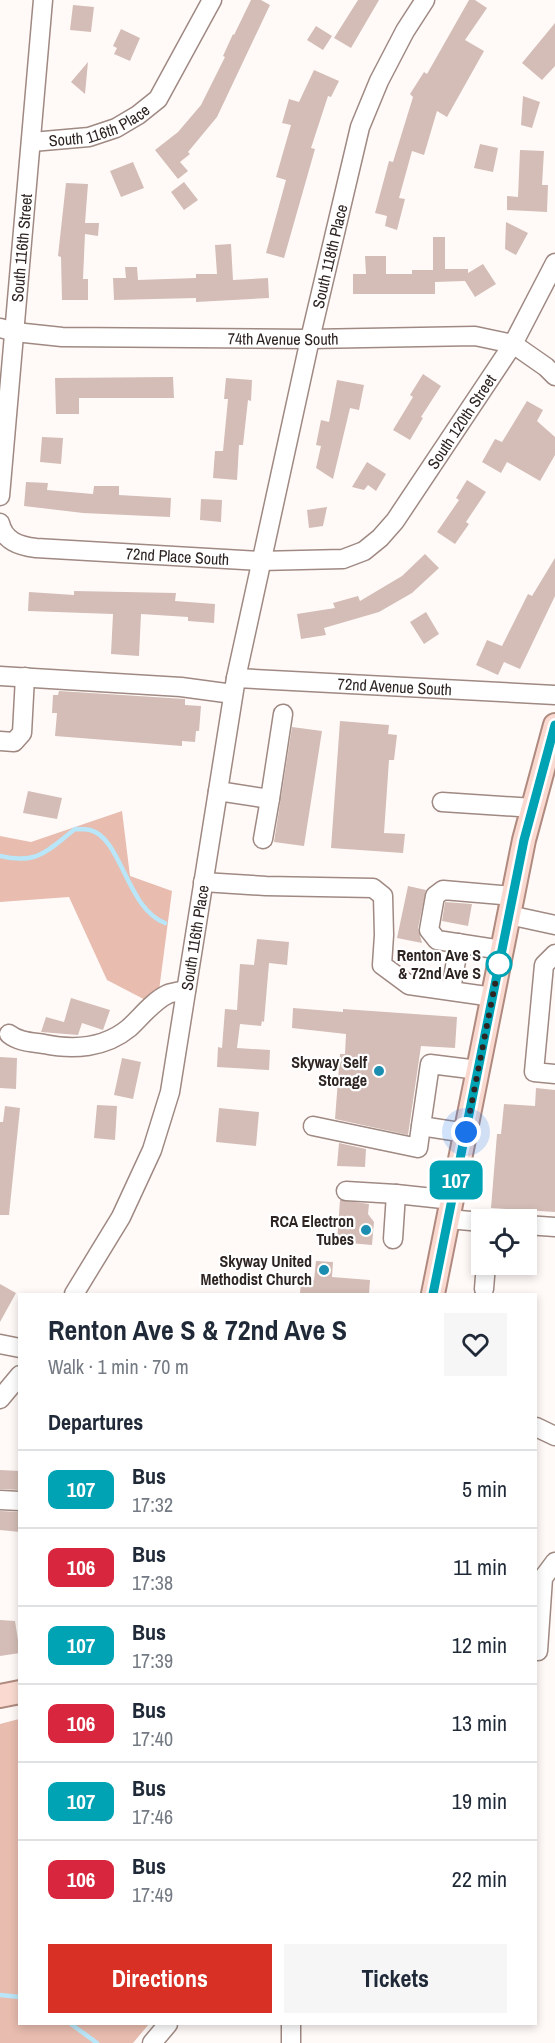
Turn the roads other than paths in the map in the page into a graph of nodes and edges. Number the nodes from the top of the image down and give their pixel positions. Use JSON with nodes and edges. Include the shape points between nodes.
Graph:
{"nodes":[{"id":1,"x":43,"y":0,"type":"edge"},
{"id":2,"x":212,"y":0,"type":"edge"},
{"id":3,"x":425,"y":0,"type":"edge"},
{"id":4,"x":32,"y":142,"type":"junction"},
{"id":5,"x":555,"y":263,"type":"edge"},
{"id":6,"x":8,"y":330,"type":"edge"},
{"id":7,"x":310,"y":339,"type":"junction"},
{"id":8,"x":513,"y":344,"type":"junction"},
{"id":9,"x":555,"y":376,"type":"edge"},
{"id":10,"x":0,"y":496,"type":"edge"},
{"id":11,"x":0,"y":523,"type":"edge"},
{"id":12,"x":343,"y":560,"type":"joint"},
{"id":13,"x":260,"y":561,"type":"junction"},
{"id":14,"x":0,"y":675,"type":"edge"},
{"id":15,"x":25,"y":677,"type":"junction"},
{"id":16,"x":235,"y":686,"type":"junction"},
{"id":17,"x":555,"y":695,"type":"edge"},
{"id":18,"x":283,"y":714,"type":"dead end"},
{"id":19,"x":555,"y":725,"type":"edge"},
{"id":20,"x":0,"y":741,"type":"edge"},
{"id":21,"x":218,"y":791,"type":"junction"},
{"id":22,"x":270,"y":799,"type":"junction"},
{"id":23,"x":442,"y":802,"type":"dead end"},
{"id":24,"x":533,"y":808,"type":"junction"},
{"id":25,"x":263,"y":839,"type":"dead end"},
{"id":26,"x":203,"y":882,"type":"junction"},
{"id":27,"x":511,"y":905,"type":"junction"},
{"id":28,"x":555,"y":925,"type":"edge"},
{"id":29,"x":459,"y":943,"type":"junction"},
{"id":30,"x":502,"y":950,"type":"junction"},
{"id":31,"x":555,"y":954,"type":"edge"},
{"id":32,"x":186,"y":990,"type":"junction"},
{"id":33,"x":451,"y":990,"type":"junction"},
{"id":34,"x":493,"y":997,"type":"junction"},
{"id":35,"x":9,"y":1034,"type":"dead end"},
{"id":36,"x":478,"y":1070,"type":"junction"},
{"id":37,"x":555,"y":1074,"type":"edge"},
{"id":38,"x":313,"y":1126,"type":"dead end"},
{"id":39,"x":421,"y":1126,"type":"junction"},
{"id":40,"x":466,"y":1132,"type":"junction"},
{"id":41,"x":346,"y":1191,"type":"dead end"},
{"id":42,"x":396,"y":1194,"type":"junction"},
{"id":43,"x":450,"y":1210,"type":"junction"},
{"id":44,"x":471,"y":1218,"type":"edge"},
{"id":45,"x":537,"y":1226,"type":"edge"},
{"id":46,"x":555,"y":1227,"type":"edge"},
{"id":47,"x":393,"y":1239,"type":"dead end"},
{"id":48,"x":485,"y":1275,"type":"edge"},
{"id":49,"x":484,"y":1288,"type":"dead end"},
{"id":50,"x":75,"y":1293,"type":"edge"},
{"id":51,"x":433,"y":1293,"type":"edge"},
{"id":52,"x":0,"y":1344,"type":"edge"},
{"id":53,"x":18,"y":1348,"type":"edge"},
{"id":54,"x":18,"y":1378,"type":"edge"},
{"id":55,"x":0,"y":1399,"type":"edge"},
{"id":56,"x":537,"y":1427,"type":"edge"},
{"id":57,"x":555,"y":1436,"type":"edge"},
{"id":58,"x":0,"y":1500,"type":"edge"},
{"id":59,"x":18,"y":1501,"type":"edge"},
{"id":60,"x":555,"y":1562,"type":"edge"},
{"id":61,"x":539,"y":1576,"type":"edge"},
{"id":62,"x":543,"y":1651,"type":"edge"},
{"id":63,"x":18,"y":1692,"type":"edge"},
{"id":64,"x":0,"y":1696,"type":"edge"},
{"id":65,"x":167,"y":2025,"type":"edge"},
{"id":66,"x":291,"y":2025,"type":"edge"},
{"id":67,"x":152,"y":2043,"type":"edge"},
{"id":68,"x":291,"y":2043,"type":"edge"}],
"edges":[{"from":1,"to":4,"type":"street","name":"South 116th Street"},
{"from":2,"to":4,"type":"street","name":"South 116th Place","via":[[158,99],[138,115],[89,137]]},
{"from":3,"to":7,"type":"street","name":"South 118th Place","via":[[379,81],[360,127]]},
{"from":4,"to":6,"type":"street","name":"South 116th Street"},
{"from":5,"to":8,"type":"street","name":"South 120th Street"},
{"from":6,"to":7,"type":"street","name":"74th Avenue South","via":[[62,337]]},
{"from":6,"to":10,"type":"street","name":"South 116th Street"},
{"from":7,"to":8,"type":"street","name":"74th Avenue South","via":[[475,336]]},
{"from":7,"to":13,"type":"street","name":"South 118th Place"},
{"from":8,"to":9,"type":"street","name":"74th Avenue South"},
{"from":8,"to":12,"type":"street","name":"South 120th Street","via":[[395,521],[364,551]]},
{"from":11,"to":13,"type":"street","name":"72nd Place South","via":[[12,542],[36,548]]},
{"from":12,"to":13,"type":"street","name":"72nd Place South"},
{"from":13,"to":16,"type":"street","name":"South 116th Place"},
{"from":14,"to":15,"type":"street","name":"72nd Avenue South"},
{"from":15,"to":16,"type":"street","name":"72nd Avenue South","via":[[181,687]]},
{"from":15,"to":20,"type":"street","via":[[22,733],[14,742]]},
{"from":16,"to":17,"type":"street","name":"72nd Avenue South"},
{"from":16,"to":21,"type":"street","name":"South 116th Place"},
{"from":18,"to":22,"type":"street"},
{"from":19,"to":24,"type":"main road"},
{"from":21,"to":22,"type":"street"},
{"from":21,"to":26,"type":"street","name":"South 116th Place"},
{"from":22,"to":25,"type":"street"},
{"from":23,"to":24,"type":"street"},
{"from":24,"to":27,"type":"main road"},
{"from":26,"to":32,"type":"street","name":"South 116th Place"},
{"from":26,"to":33,"type":"street","via":[[372,888],[382,896],[382,965],[409,985]]},
{"from":27,"to":28,"type":"street"},
{"from":27,"to":29,"type":"street","via":[[443,890],[435,896],[429,930],[437,940]]},
{"from":27,"to":30,"type":"main road"},
{"from":29,"to":30,"type":"street"},
{"from":29,"to":33,"type":"street"},
{"from":30,"to":34,"type":"main road"},
{"from":31,"to":37,"type":"street","via":[[544,965],[534,1072]]},
{"from":32,"to":35,"type":"street","via":[[168,994],[107,1041],[84,1047],[55,1047],[16,1040]]},
{"from":32,"to":50,"type":"street","name":"South 116th Place","via":[[170,1092],[152,1150],[121,1218]]},
{"from":33,"to":34,"type":"street"},
{"from":34,"to":36,"type":"main road"},
{"from":36,"to":39,"type":"street","via":[[430,1064]]},
{"from":36,"to":40,"type":"main road"},
{"from":38,"to":39,"type":"street","via":[[418,1148]]},
{"from":39,"to":40,"type":"street"},
{"from":40,"to":43,"type":"main road"},
{"from":41,"to":42,"type":"street"},
{"from":42,"to":43,"type":"street"},
{"from":42,"to":47,"type":"street"},
{"from":43,"to":44,"type":"street"},
{"from":43,"to":51,"type":"main road"},
{"from":45,"to":46,"type":"street"},
{"from":48,"to":49,"type":"street"},
{"from":52,"to":53,"type":"street"},
{"from":54,"to":55,"type":"street"},
{"from":56,"to":57,"type":"street"},
{"from":58,"to":59,"type":"street"},
{"from":60,"to":61,"type":"street"},
{"from":61,"to":62,"type":"street"},
{"from":63,"to":64,"type":"main road"},
{"from":65,"to":67,"type":"street"},
{"from":66,"to":68,"type":"street"}]}
